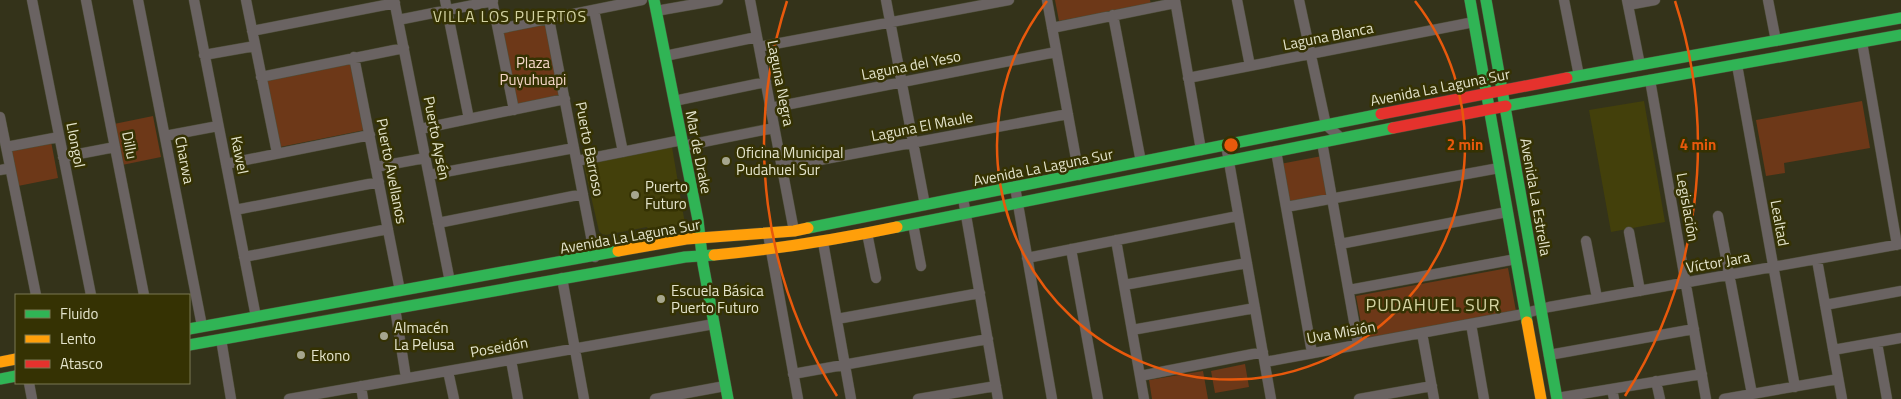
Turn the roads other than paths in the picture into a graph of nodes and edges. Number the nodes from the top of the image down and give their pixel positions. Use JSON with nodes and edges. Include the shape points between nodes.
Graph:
{"nodes":[{"id":1,"x":32,"y":0,"type":"edge"},
{"id":2,"x":86,"y":0,"type":"edge"},
{"id":3,"x":138,"y":0,"type":"edge"},
{"id":4,"x":194,"y":0,"type":"edge"},
{"id":5,"x":246,"y":0,"type":"edge"},
{"id":6,"x":492,"y":0,"type":"edge"},
{"id":7,"x":642,"y":0,"type":"edge"},
{"id":8,"x":718,"y":0,"type":"edge"},
{"id":9,"x":750,"y":0,"type":"edge"},
{"id":10,"x":886,"y":0,"type":"edge"},
{"id":11,"x":1009,"y":0,"type":"edge"},
{"id":12,"x":1047,"y":0,"type":"edge"},
{"id":13,"x":1237,"y":0,"type":"edge"},
{"id":14,"x":1299,"y":0,"type":"edge"},
{"id":15,"x":1470,"y":0,"type":"edge"},
{"id":16,"x":1486,"y":0,"type":"edge"},
{"id":17,"x":1564,"y":0,"type":"edge"},
{"id":18,"x":1655,"y":0,"type":"edge"},
{"id":19,"x":1768,"y":0,"type":"edge"},
{"id":20,"x":394,"y":2,"type":"edge"},
{"id":21,"x":1175,"y":2,"type":"edge"},
{"id":22,"x":1628,"y":3,"type":"edge"},
{"id":23,"x":446,"y":5,"type":"edge"},
{"id":24,"x":655,"y":6,"type":"edge"},
{"id":25,"x":594,"y":10,"type":"junction"},
{"id":26,"x":1113,"y":15,"type":"junction"},
{"id":27,"x":1901,"y":18,"type":"edge"},
{"id":28,"x":549,"y":19,"type":"junction"},
{"id":29,"x":398,"y":20,"type":"junction"},
{"id":30,"x":891,"y":22,"type":"junction"},
{"id":31,"x":1474,"y":22,"type":"junction"},
{"id":32,"x":1052,"y":28,"type":"junction"},
{"id":33,"x":498,"y":29,"type":"junction"},
{"id":34,"x":252,"y":31,"type":"junction"},
{"id":35,"x":1901,"y":35,"type":"edge"},
{"id":36,"x":1776,"y":41,"type":"junction"},
{"id":37,"x":758,"y":42,"type":"junction"},
{"id":38,"x":1862,"y":42,"type":"junction"},
{"id":39,"x":255,"y":46,"type":"junction"},
{"id":40,"x":404,"y":48,"type":"junction"},
{"id":41,"x":1056,"y":52,"type":"junction"},
{"id":42,"x":1310,"y":54,"type":"junction"},
{"id":43,"x":204,"y":55,"type":"junction"},
{"id":44,"x":665,"y":56,"type":"junction"},
{"id":45,"x":354,"y":57,"type":"junction"},
{"id":46,"x":1640,"y":65,"type":"junction"},
{"id":47,"x":1737,"y":65,"type":"junction"},
{"id":48,"x":1250,"y":66,"type":"junction"},
{"id":49,"x":1579,"y":76,"type":"junction"},
{"id":50,"x":261,"y":77,"type":"junction"},
{"id":51,"x":1188,"y":78,"type":"junction"},
{"id":52,"x":1650,"y":80,"type":"junction"},
{"id":53,"x":766,"y":82,"type":"junction"},
{"id":54,"x":902,"y":82,"type":"junction"},
{"id":55,"x":1502,"y":90,"type":"junction"},
{"id":56,"x":1486,"y":94,"type":"junction"},
{"id":57,"x":565,"y":99,"type":"junction"},
{"id":58,"x":674,"y":101,"type":"junction"},
{"id":59,"x":1505,"y":106,"type":"junction"},
{"id":60,"x":770,"y":108,"type":"junction"},
{"id":61,"x":1489,"y":109,"type":"junction"},
{"id":62,"x":514,"y":110,"type":"junction"},
{"id":63,"x":1068,"y":114,"type":"junction"},
{"id":64,"x":0,"y":117,"type":"edge"},
{"id":65,"x":469,"y":119,"type":"junction"},
{"id":66,"x":1326,"y":125,"type":"junction"},
{"id":67,"x":218,"y":126,"type":"junction"},
{"id":68,"x":774,"y":128,"type":"junction"},
{"id":69,"x":420,"y":129,"type":"junction"},
{"id":70,"x":370,"y":135,"type":"junction"},
{"id":71,"x":164,"y":136,"type":"junction"},
{"id":72,"x":59,"y":137,"type":"junction"},
{"id":73,"x":1341,"y":138,"type":"junction"},
{"id":74,"x":1322,"y":142,"type":"junction"},
{"id":75,"x":682,"y":143,"type":"junction"},
{"id":76,"x":913,"y":143,"type":"junction"},
{"id":77,"x":1226,"y":145,"type":"junction"},
{"id":78,"x":6,"y":147,"type":"junction"},
{"id":79,"x":115,"y":147,"type":"junction"},
{"id":80,"x":574,"y":148,"type":"junction"},
{"id":81,"x":1201,"y":150,"type":"junction"},
{"id":82,"x":1276,"y":151,"type":"junction"},
{"id":83,"x":623,"y":152,"type":"junction"},
{"id":84,"x":277,"y":153,"type":"junction"},
{"id":85,"x":63,"y":157,"type":"junction"},
{"id":86,"x":425,"y":158,"type":"junction"},
{"id":87,"x":577,"y":161,"type":"junction"},
{"id":88,"x":1229,"y":161,"type":"junction"},
{"id":89,"x":1141,"y":162,"type":"junction"},
{"id":90,"x":226,"y":164,"type":"junction"},
{"id":91,"x":376,"y":167,"type":"junction"},
{"id":92,"x":782,"y":167,"type":"junction"},
{"id":93,"x":5,"y":168,"type":"edge"},
{"id":94,"x":1499,"y":168,"type":"junction"},
{"id":95,"x":428,"y":175,"type":"junction"},
{"id":96,"x":1079,"y":175,"type":"junction"},
{"id":97,"x":379,"y":182,"type":"junction"},
{"id":98,"x":1015,"y":187,"type":"junction"},
{"id":99,"x":583,"y":194,"type":"junction"},
{"id":100,"x":963,"y":198,"type":"junction"},
{"id":101,"x":1332,"y":198,"type":"junction"},
{"id":102,"x":1018,"y":203,"type":"junction"},
{"id":103,"x":925,"y":205,"type":"junction"},
{"id":104,"x":1286,"y":207,"type":"junction"},
{"id":105,"x":235,"y":210,"type":"junction"},
{"id":106,"x":1507,"y":212,"type":"junction"},
{"id":107,"x":966,"y":214,"type":"junction"},
{"id":108,"x":1238,"y":216,"type":"junction"},
{"id":109,"x":1718,"y":216,"type":"dead end"},
{"id":110,"x":438,"y":222,"type":"junction"},
{"id":111,"x":913,"y":224,"type":"junction"},
{"id":112,"x":388,"y":229,"type":"junction"},
{"id":113,"x":794,"y":232,"type":"junction"},
{"id":114,"x":1629,"y":232,"type":"dead end"},
{"id":115,"x":866,"y":233,"type":"junction"},
{"id":116,"x":768,"y":234,"type":"junction"},
{"id":117,"x":700,"y":238,"type":"junction"},
{"id":118,"x":1116,"y":240,"type":"junction"},
{"id":119,"x":1586,"y":241,"type":"dead end"},
{"id":120,"x":823,"y":242,"type":"junction"},
{"id":121,"x":1340,"y":244,"type":"junction"},
{"id":122,"x":1899,"y":245,"type":"edge"},
{"id":123,"x":1071,"y":249,"type":"junction"},
{"id":124,"x":771,"y":250,"type":"junction"},
{"id":125,"x":702,"y":255,"type":"junction"},
{"id":126,"x":244,"y":257,"type":"junction"},
{"id":127,"x":595,"y":257,"type":"junction"},
{"id":128,"x":1028,"y":258,"type":"junction"},
{"id":129,"x":1516,"y":259,"type":"junction"},
{"id":130,"x":1817,"y":260,"type":"junction"},
{"id":131,"x":1247,"y":263,"type":"junction"},
{"id":132,"x":921,"y":266,"type":"dead end"},
{"id":133,"x":1773,"y":267,"type":"junction"},
{"id":134,"x":1729,"y":275,"type":"junction"},
{"id":135,"x":562,"y":278,"type":"junction"},
{"id":136,"x":876,"y":278,"type":"dead end"},
{"id":137,"x":450,"y":282,"type":"junction"},
{"id":138,"x":1686,"y":283,"type":"junction"},
{"id":139,"x":1124,"y":285,"type":"junction"},
{"id":140,"x":1349,"y":290,"type":"junction"},
{"id":141,"x":400,"y":291,"type":"junction"},
{"id":142,"x":1640,"y":291,"type":"junction"},
{"id":143,"x":1901,"y":291,"type":"edge"},
{"id":144,"x":980,"y":293,"type":"junction"},
{"id":145,"x":36,"y":294,"type":"edge"},
{"id":146,"x":91,"y":294,"type":"edge"},
{"id":147,"x":144,"y":294,"type":"edge"},
{"id":148,"x":1596,"y":298,"type":"junction"},
{"id":149,"x":1825,"y":305,"type":"junction"},
{"id":150,"x":395,"y":308,"type":"junction"},
{"id":151,"x":1255,"y":308,"type":"junction"},
{"id":152,"x":1540,"y":308,"type":"junction"},
{"id":153,"x":1525,"y":313,"type":"junction"},
{"id":154,"x":256,"y":316,"type":"junction"},
{"id":155,"x":837,"y":319,"type":"junction"},
{"id":156,"x":714,"y":324,"type":"junction"},
{"id":157,"x":1471,"y":324,"type":"junction"},
{"id":158,"x":202,"y":326,"type":"junction"},
{"id":159,"x":190,"y":328,"type":"edge"},
{"id":160,"x":1694,"y":329,"type":"junction"},
{"id":161,"x":1132,"y":330,"type":"junction"},
{"id":162,"x":1422,"y":333,"type":"junction"},
{"id":163,"x":1901,"y":338,"type":"edge"},
{"id":164,"x":220,"y":339,"type":"junction"},
{"id":165,"x":988,"y":339,"type":"junction"},
{"id":166,"x":1877,"y":343,"type":"junction"},
{"id":167,"x":1358,"y":344,"type":"junction"},
{"id":168,"x":190,"y":345,"type":"edge"},
{"id":169,"x":575,"y":349,"type":"junction"},
{"id":170,"x":1833,"y":350,"type":"junction"},
{"id":171,"x":1312,"y":353,"type":"junction"},
{"id":172,"x":1549,"y":355,"type":"junction"},
{"id":173,"x":1264,"y":356,"type":"junction"},
{"id":174,"x":15,"y":359,"type":"edge"},
{"id":175,"x":511,"y":360,"type":"junction"},
{"id":176,"x":0,"y":362,"type":"edge"},
{"id":177,"x":845,"y":365,"type":"junction"},
{"id":178,"x":448,"y":371,"type":"junction"},
{"id":179,"x":793,"y":374,"type":"junction"},
{"id":180,"x":1702,"y":374,"type":"junction"},
{"id":181,"x":15,"y":376,"type":"edge"},
{"id":182,"x":1140,"y":376,"type":"junction"},
{"id":183,"x":406,"y":378,"type":"junction"},
{"id":184,"x":0,"y":379,"type":"edge"},
{"id":185,"x":1838,"y":379,"type":"junction"},
{"id":186,"x":1656,"y":382,"type":"junction"},
{"id":187,"x":29,"y":384,"type":"edge"},
{"id":188,"x":361,"y":386,"type":"junction"},
{"id":189,"x":725,"y":386,"type":"junction"},
{"id":190,"x":996,"y":386,"type":"junction"},
{"id":191,"x":1432,"y":386,"type":"junction"},
{"id":192,"x":1794,"y":387,"type":"junction"},
{"id":193,"x":1613,"y":394,"type":"edge"},
{"id":194,"x":1752,"y":394,"type":"junction"},
{"id":195,"x":945,"y":397,"type":"edge"},
{"id":196,"x":295,"y":398,"type":"edge"},
{"id":197,"x":32,"y":399,"type":"edge"},
{"id":198,"x":231,"y":399,"type":"edge"},
{"id":199,"x":363,"y":399,"type":"edge"},
{"id":200,"x":454,"y":399,"type":"edge"},
{"id":201,"x":518,"y":399,"type":"edge"},
{"id":202,"x":584,"y":399,"type":"edge"},
{"id":203,"x":654,"y":399,"type":"edge"},
{"id":204,"x":728,"y":399,"type":"edge"},
{"id":205,"x":798,"y":399,"type":"edge"},
{"id":206,"x":851,"y":399,"type":"edge"},
{"id":207,"x":918,"y":399,"type":"edge"},
{"id":208,"x":998,"y":399,"type":"edge"},
{"id":209,"x":1052,"y":399,"type":"edge"},
{"id":210,"x":1098,"y":399,"type":"edge"},
{"id":211,"x":1144,"y":399,"type":"edge"},
{"id":212,"x":1271,"y":399,"type":"edge"},
{"id":213,"x":1359,"y":399,"type":"edge"},
{"id":214,"x":1434,"y":399,"type":"edge"},
{"id":215,"x":1484,"y":399,"type":"edge"},
{"id":216,"x":1541,"y":399,"type":"edge"},
{"id":217,"x":1557,"y":399,"type":"edge"},
{"id":218,"x":1660,"y":399,"type":"edge"},
{"id":219,"x":1706,"y":399,"type":"edge"},
{"id":220,"x":1724,"y":399,"type":"edge"},
{"id":221,"x":1842,"y":399,"type":"edge"},
{"id":222,"x":1887,"y":399,"type":"edge"}],
"edges":[{"from":1,"to":72,"type":"street","name":"Llongol"},
{"from":2,"to":79,"type":"street","name":"Dillu"},
{"from":3,"to":71,"type":"street","name":"Charwa"},
{"from":4,"to":43,"type":"street","name":"Kawel"},
{"from":5,"to":34,"type":"street"},
{"from":6,"to":23,"type":"street"},
{"from":6,"to":33,"type":"street"},
{"from":7,"to":25,"type":"street"},
{"from":8,"to":24,"type":"street"},
{"from":9,"to":37,"type":"street","name":"Laguna Negra"},
{"from":10,"to":30,"type":"street"},
{"from":11,"to":30,"type":"street"},
{"from":12,"to":32,"type":"street"},
{"from":13,"to":48,"type":"street"},
{"from":14,"to":42,"type":"street"},
{"from":15,"to":31,"type":"street","name":"Avenida La Estrella"},
{"from":16,"to":55,"type":"street","name":"Avenida La Estrella"},
{"from":17,"to":49,"type":"street"},
{"from":18,"to":22,"type":"street"},
{"from":19,"to":36,"type":"street"},
{"from":20,"to":29,"type":"street","name":"Puerto Aysén"},
{"from":20,"to":34,"type":"street"},
{"from":21,"to":26,"type":"street"},
{"from":21,"to":51,"type":"street"},
{"from":22,"to":46,"type":"street"},
{"from":23,"to":29,"type":"street"},
{"from":23,"to":65,"type":"street"},
{"from":24,"to":44,"type":"street","name":"Mar de Drake"},
{"from":25,"to":28,"type":"street"},
{"from":25,"to":83,"type":"street"},
{"from":26,"to":32,"type":"street"},
{"from":26,"to":89,"type":"street"},
{"from":27,"to":36,"type":"street","name":"Avenida La Laguna Sur"},
{"from":28,"to":33,"type":"street"},
{"from":28,"to":57,"type":"street","name":"Puerto Barroso"},
{"from":29,"to":40,"type":"street","name":"Puerto Aysén"},
{"from":30,"to":37,"type":"street"},
{"from":30,"to":54,"type":"street"},
{"from":31,"to":42,"type":"street","name":"Laguna Blanca"},
{"from":31,"to":56,"type":"street","name":"Avenida La Estrella"},
{"from":32,"to":41,"type":"street"},
{"from":33,"to":62,"type":"street"},
{"from":34,"to":39,"type":"street"},
{"from":35,"to":38,"type":"street","name":"Avenida La Laguna Sur"},
{"from":36,"to":46,"type":"street","name":"Avenida La Laguna Sur"},
{"from":37,"to":44,"type":"street"},
{"from":37,"to":53,"type":"street","name":"Laguna Negra"},
{"from":38,"to":47,"type":"street","name":"Avenida La Laguna Sur"},
{"from":38,"to":122,"type":"street"},
{"from":39,"to":43,"type":"street"},
{"from":39,"to":50,"type":"street"},
{"from":40,"to":45,"type":"street"},
{"from":40,"to":69,"type":"street","name":"Puerto Aysén"},
{"from":41,"to":54,"type":"street","name":"Laguna del Yeso"},
{"from":41,"to":63,"type":"street"},
{"from":42,"to":48,"type":"street","name":"Laguna Blanca"},
{"from":42,"to":66,"type":"street"},
{"from":43,"to":67,"type":"street","name":"Kawel"},
{"from":44,"to":58,"type":"street","name":"Mar de Drake"},
{"from":45,"to":50,"type":"street"},
{"from":45,"to":70,"type":"street","name":"Puerto Avellanos"},
{"from":46,"to":49,"type":"street","name":"Avenida La Laguna Sur"},
{"from":47,"to":52,"type":"street","name":"Avenida La Laguna Sur"},
{"from":47,"to":133,"type":"street","name":"Lealtad"},
{"from":48,"to":51,"type":"street","name":"Laguna Blanca"},
{"from":49,"to":55,"type":"street","name":"Avenida La Laguna Sur"},
{"from":50,"to":84,"type":"street"},
{"from":51,"to":81,"type":"street"},
{"from":52,"to":59,"type":"street","name":"Avenida La Laguna Sur"},
{"from":52,"to":138,"type":"street","name":"Legislación"},
{"from":53,"to":58,"type":"street"},
{"from":53,"to":60,"type":"street","name":"Laguna Negra"},
{"from":54,"to":60,"type":"street","name":"Laguna del Yeso"},
{"from":54,"to":76,"type":"street"},
{"from":55,"to":56,"type":"street","name":"Avenida La Laguna Sur"},
{"from":55,"to":59,"type":"street","name":"Avenida La Estrella"},
{"from":56,"to":61,"type":"street","name":"Avenida La Estrella"},
{"from":56,"to":66,"type":"street","name":"Avenida La Laguna Sur"},
{"from":57,"to":62,"type":"street"},
{"from":57,"to":80,"type":"street","name":"Puerto Barroso"},
{"from":58,"to":75,"type":"street","name":"Mar de Drake"},
{"from":59,"to":61,"type":"street","name":"Avenida La Laguna Sur"},
{"from":59,"to":152,"type":"street","name":"Avenida La Estrella"},
{"from":60,"to":68,"type":"street","name":"Laguna Negra"},
{"from":61,"to":73,"type":"street","name":"Avenida La Laguna Sur"},
{"from":61,"to":94,"type":"street","name":"Avenida La Estrella"},
{"from":62,"to":65,"type":"street"},
{"from":63,"to":76,"type":"street","name":"Laguna El Maule"},
{"from":63,"to":96,"type":"street"},
{"from":64,"to":78,"type":"street"},
{"from":65,"to":69,"type":"street"},
{"from":66,"to":73,"type":"street"},
{"from":66,"to":77,"type":"street","name":"Avenida La Laguna Sur"},
{"from":67,"to":71,"type":"street"},
{"from":67,"to":90,"type":"street","name":"Kawel"},
{"from":68,"to":75,"type":"street"},
{"from":68,"to":92,"type":"street","name":"Laguna Negra"},
{"from":69,"to":86,"type":"street","name":"Puerto Aysén"},
{"from":70,"to":84,"type":"street"},
{"from":70,"to":91,"type":"street","name":"Puerto Avellanos"},
{"from":71,"to":158,"type":"street","name":"Charwa"},
{"from":72,"to":78,"type":"street"},
{"from":72,"to":85,"type":"street","name":"Llongol"},
{"from":73,"to":74,"type":"street","name":"Avenida La Laguna Sur"},
{"from":74,"to":82,"type":"street","name":"Avenida La Laguna Sur"},
{"from":74,"to":101,"type":"street"},
{"from":75,"to":83,"type":"street"},
{"from":75,"to":117,"type":"street","name":"Mar de Drake"},
{"from":76,"to":92,"type":"street","name":"Laguna El Maule"},
{"from":76,"to":103,"type":"street"},
{"from":77,"to":81,"type":"street","name":"Avenida La Laguna Sur"},
{"from":77,"to":88,"type":"street"},
{"from":78,"to":93,"type":"street"},
{"from":79,"to":85,"type":"street"},
{"from":79,"to":147,"type":"street","name":"Dillu"},
{"from":80,"to":87,"type":"street","name":"Puerto Barroso"},
{"from":80,"to":95,"type":"street"},
{"from":81,"to":89,"type":"street","name":"Avenida La Laguna Sur"},
{"from":82,"to":88,"type":"street","name":"Avenida La Laguna Sur"},
{"from":82,"to":104,"type":"street"},
{"from":83,"to":87,"type":"street"},
{"from":84,"to":90,"type":"street"},
{"from":85,"to":146,"type":"street","name":"Llongol"},
{"from":86,"to":91,"type":"street"},
{"from":86,"to":95,"type":"street","name":"Puerto Aysén"},
{"from":87,"to":99,"type":"street","name":"Puerto Barroso"},
{"from":88,"to":102,"type":"street","name":"Avenida La Laguna Sur"},
{"from":88,"to":108,"type":"street"},
{"from":89,"to":96,"type":"street","name":"Avenida La Laguna Sur"},
{"from":90,"to":105,"type":"street","name":"Kawel"},
{"from":91,"to":97,"type":"street","name":"Puerto Avellanos"},
{"from":92,"to":113,"type":"street","name":"Laguna Negra"},
{"from":93,"to":145,"type":"street"},
{"from":94,"to":101,"type":"street"},
{"from":94,"to":106,"type":"street","name":"Avenida La Estrella"},
{"from":95,"to":110,"type":"street","name":"Puerto Aysén"},
{"from":96,"to":98,"type":"street","name":"Avenida La Laguna Sur"},
{"from":97,"to":105,"type":"street"},
{"from":97,"to":112,"type":"street","name":"Puerto Avellanos"},
{"from":98,"to":100,"type":"street","name":"Avenida La Laguna Sur"},
{"from":98,"to":102,"type":"street"},
{"from":99,"to":110,"type":"street"},
{"from":99,"to":127,"type":"street","name":"Puerto Barroso"},
{"from":100,"to":103,"type":"street","name":"Avenida La Laguna Sur"},
{"from":100,"to":107,"type":"street"},
{"from":101,"to":104,"type":"street"},
{"from":101,"to":121,"type":"street"},
{"from":102,"to":107,"type":"street","name":"Avenida La Laguna Sur"},
{"from":102,"to":128,"type":"street"},
{"from":103,"to":113,"type":"street","name":"Avenida La Laguna Sur"},
{"from":104,"to":171,"type":"street"},
{"from":105,"to":126,"type":"street","name":"Kawel"},
{"from":106,"to":121,"type":"street"},
{"from":106,"to":129,"type":"street","name":"Avenida La Estrella"},
{"from":107,"to":111,"type":"street","name":"Avenida La Laguna Sur"},
{"from":107,"to":144,"type":"street"},
{"from":108,"to":118,"type":"street"},
{"from":108,"to":131,"type":"street"},
{"from":109,"to":134,"type":"street"},
{"from":110,"to":137,"type":"street","name":"Puerto Aysén"},
{"from":111,"to":115,"type":"street","name":"Avenida La Laguna Sur"},
{"from":111,"to":132,"type":"street"},
{"from":112,"to":126,"type":"street"},
{"from":112,"to":141,"type":"street","name":"Puerto Avellanos"},
{"from":113,"to":116,"type":"street","name":"Avenida La Laguna Sur"},
{"from":114,"to":142,"type":"street"},
{"from":115,"to":120,"type":"street","name":"Avenida La Laguna Sur"},
{"from":115,"to":136,"type":"street"},
{"from":116,"to":117,"type":"street","name":"Avenida La Laguna Sur"},
{"from":116,"to":124,"type":"street"},
{"from":117,"to":125,"type":"street","name":"Mar de Drake"},
{"from":117,"to":127,"type":"street","name":"Avenida La Laguna Sur"},
{"from":118,"to":123,"type":"street"},
{"from":118,"to":139,"type":"street"},
{"from":119,"to":148,"type":"street"},
{"from":120,"to":124,"type":"street","name":"Avenida La Laguna Sur"},
{"from":120,"to":155,"type":"street"},
{"from":121,"to":140,"type":"street"},
{"from":122,"to":130,"type":"street","name":"Víctor Jara"},
{"from":123,"to":128,"type":"street"},
{"from":123,"to":210,"type":"street"},
{"from":124,"to":125,"type":"street","name":"Avenida La Laguna Sur"},
{"from":124,"to":179,"type":"street"},
{"from":125,"to":135,"type":"street","name":"Avenida La Laguna Sur"},
{"from":125,"to":156,"type":"street","name":"Mar de Drake"},
{"from":126,"to":154,"type":"street","name":"Kawel"},
{"from":127,"to":137,"type":"street","name":"Avenida La Laguna Sur"},
{"from":128,"to":209,"type":"street"},
{"from":129,"to":140,"type":"street"},
{"from":129,"to":153,"type":"street","name":"Avenida La Estrella"},
{"from":130,"to":133,"type":"street","name":"Víctor Jara"},
{"from":130,"to":149,"type":"street"},
{"from":131,"to":139,"type":"street"},
{"from":131,"to":151,"type":"street"},
{"from":133,"to":134,"type":"street","name":"Víctor Jara"},
{"from":133,"to":192,"type":"street","name":"Lealtad"},
{"from":134,"to":138,"type":"street","name":"Víctor Jara"},
{"from":134,"to":194,"type":"street"},
{"from":135,"to":150,"type":"street","name":"Avenida La Laguna Sur"},
{"from":135,"to":169,"type":"street"},
{"from":137,"to":141,"type":"street","name":"Avenida La Laguna Sur"},
{"from":138,"to":142,"type":"street","name":"Víctor Jara"},
{"from":138,"to":160,"type":"street","name":"Legislación"},
{"from":139,"to":161,"type":"street"},
{"from":140,"to":167,"type":"street"},
{"from":141,"to":154,"type":"street","name":"Avenida La Laguna Sur"},
{"from":142,"to":148,"type":"street","name":"Víctor Jara"},
{"from":143,"to":149,"type":"street"},
{"from":144,"to":155,"type":"street"},
{"from":144,"to":165,"type":"street"},
{"from":148,"to":152,"type":"street","name":"Víctor Jara"},
{"from":149,"to":170,"type":"street"},
{"from":150,"to":164,"type":"street","name":"Avenida La Laguna Sur"},
{"from":150,"to":183,"type":"street"},
{"from":151,"to":161,"type":"street"},
{"from":151,"to":173,"type":"street"},
{"from":152,"to":153,"type":"street","name":"Uva Misión"},
{"from":152,"to":172,"type":"street","name":"Avenida La Estrella"},
{"from":153,"to":157,"type":"street","name":"Uva Misión"},
{"from":153,"to":216,"type":"street","name":"Avenida La Estrella"},
{"from":154,"to":158,"type":"street","name":"Avenida La Laguna Sur"},
{"from":155,"to":177,"type":"street"},
{"from":156,"to":169,"type":"street","name":"Poseidón"},
{"from":156,"to":189,"type":"street","name":"Mar de Drake"},
{"from":157,"to":162,"type":"street","name":"Uva Misión"},
{"from":157,"to":215,"type":"street"},
{"from":158,"to":159,"type":"street","name":"Avenida La Laguna Sur"},
{"from":160,"to":172,"type":"street"},
{"from":160,"to":180,"type":"street","name":"Legislación"},
{"from":161,"to":182,"type":"street"},
{"from":162,"to":167,"type":"street","name":"Uva Misión"},
{"from":162,"to":191,"type":"street"},
{"from":163,"to":166,"type":"street"},
{"from":164,"to":168,"type":"street","name":"Avenida La Laguna Sur"},
{"from":164,"to":198,"type":"street"},
{"from":165,"to":177,"type":"street"},
{"from":165,"to":190,"type":"street"},
{"from":166,"to":170,"type":"street"},
{"from":166,"to":222,"type":"street"},
{"from":167,"to":171,"type":"street","name":"Uva Misión"},
{"from":169,"to":175,"type":"street","name":"Poseidón"},
{"from":169,"to":202,"type":"street"},
{"from":170,"to":185,"type":"street"},
{"from":171,"to":173,"type":"street","name":"Uva Misión"},
{"from":172,"to":217,"type":"street","name":"Avenida La Estrella"},
{"from":173,"to":182,"type":"street","name":"Uva Misión"},
{"from":173,"to":212,"type":"street"},
{"from":174,"to":176,"type":"street"},
{"from":175,"to":178,"type":"street","name":"Poseidón"},
{"from":175,"to":201,"type":"street"},
{"from":177,"to":179,"type":"street"},
{"from":177,"to":206,"type":"street"},
{"from":178,"to":183,"type":"street","name":"Poseidón"},
{"from":178,"to":200,"type":"street"},
{"from":179,"to":205,"type":"street"},
{"from":180,"to":186,"type":"street"},
{"from":180,"to":219,"type":"street","name":"Legislación"},
{"from":181,"to":184,"type":"street"},
{"from":182,"to":211,"type":"street"},
{"from":183,"to":188,"type":"street","name":"Poseidón"},
{"from":185,"to":192,"type":"street"},
{"from":185,"to":221,"type":"street"},
{"from":186,"to":193,"type":"street"},
{"from":186,"to":218,"type":"street"},
{"from":187,"to":197,"type":"street"},
{"from":188,"to":196,"type":"street","name":"Poseidón"},
{"from":188,"to":199,"type":"street"},
{"from":189,"to":203,"type":"street"},
{"from":189,"to":204,"type":"street","name":"Mar de Drake"},
{"from":190,"to":195,"type":"street"},
{"from":190,"to":208,"type":"street"},
{"from":191,"to":213,"type":"street"},
{"from":191,"to":214,"type":"street"},
{"from":192,"to":194,"type":"street"},
{"from":193,"to":217,"type":"street"},
{"from":194,"to":220,"type":"street"},
{"from":195,"to":207,"type":"street"}]}
